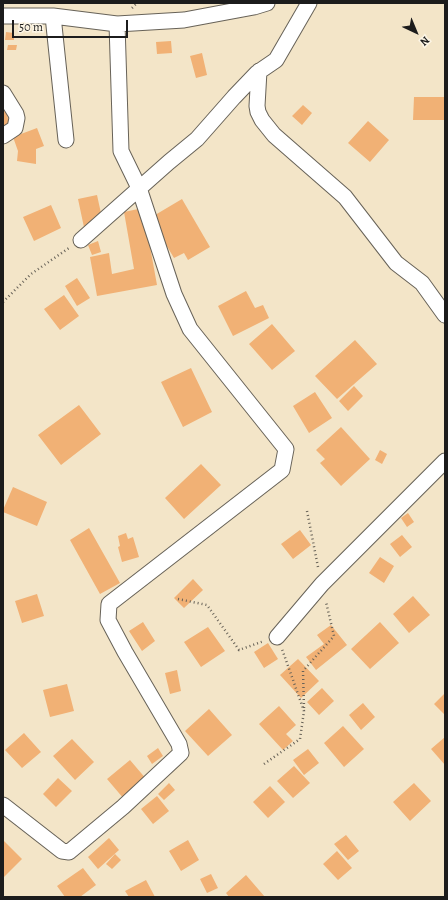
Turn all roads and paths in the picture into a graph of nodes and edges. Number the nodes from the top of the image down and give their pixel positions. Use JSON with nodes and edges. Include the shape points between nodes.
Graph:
{"nodes":[{"id":1,"x":266,"y":3,"type":"edge"},
{"id":2,"x":308,"y":3,"type":"edge"},
{"id":3,"x":3,"y":16,"type":"edge"},
{"id":4,"x":53,"y":16,"type":"junction"},
{"id":5,"x":117,"y":24,"type":"junction"},
{"id":6,"x":259,"y":71,"type":"junction"},
{"id":7,"x":3,"y":93,"type":"edge"},
{"id":8,"x":3,"y":136,"type":"edge"},
{"id":9,"x":66,"y":140,"type":"dead end"},
{"id":10,"x":139,"y":188,"type":"junction"},
{"id":11,"x":81,"y":240,"type":"joint"},
{"id":12,"x":3,"y":302,"type":"edge"},
{"id":13,"x":445,"y":315,"type":"edge"},
{"id":14,"x":445,"y":461,"type":"edge"},
{"id":15,"x":178,"y":599,"type":"dead end"},
{"id":16,"x":277,"y":637,"type":"junction"},
{"id":17,"x":264,"y":764,"type":"dead end"},
{"id":18,"x":3,"y":805,"type":"edge"}],
"edges":[{"from":1,"to":5,"type":"street","via":[[184,20]]},
{"from":2,"to":6,"type":"street","via":[[276,60]]},
{"from":3,"to":4,"type":"street"},
{"from":4,"to":5,"type":"street"},
{"from":4,"to":9,"type":"street"},
{"from":5,"to":10,"type":"street","via":[[121,150]]},
{"from":6,"to":10,"type":"street","via":[[197,139]]},
{"from":6,"to":13,"type":"street","via":[[257,106],[262,120],[274,135],[346,197],[396,263],[422,283]]},
{"from":7,"to":8,"type":"street","via":[[17,118],[16,128]]},
{"from":10,"to":11,"type":"street"},
{"from":10,"to":18,"type":"street","via":[[174,294],[190,329],[286,449],[282,470],[109,604],[108,620],[179,744],[181,753],[123,807],[69,852],[62,851]]},
{"from":11,"to":12,"type":"path","via":[[31,274]]},
{"from":14,"to":16,"type":"street","via":[[322,584]]},
{"from":15,"to":16,"type":"path","via":[[207,605],[239,650]]},
{"from":16,"to":17,"type":"path","via":[[304,711],[300,739]]}]}
